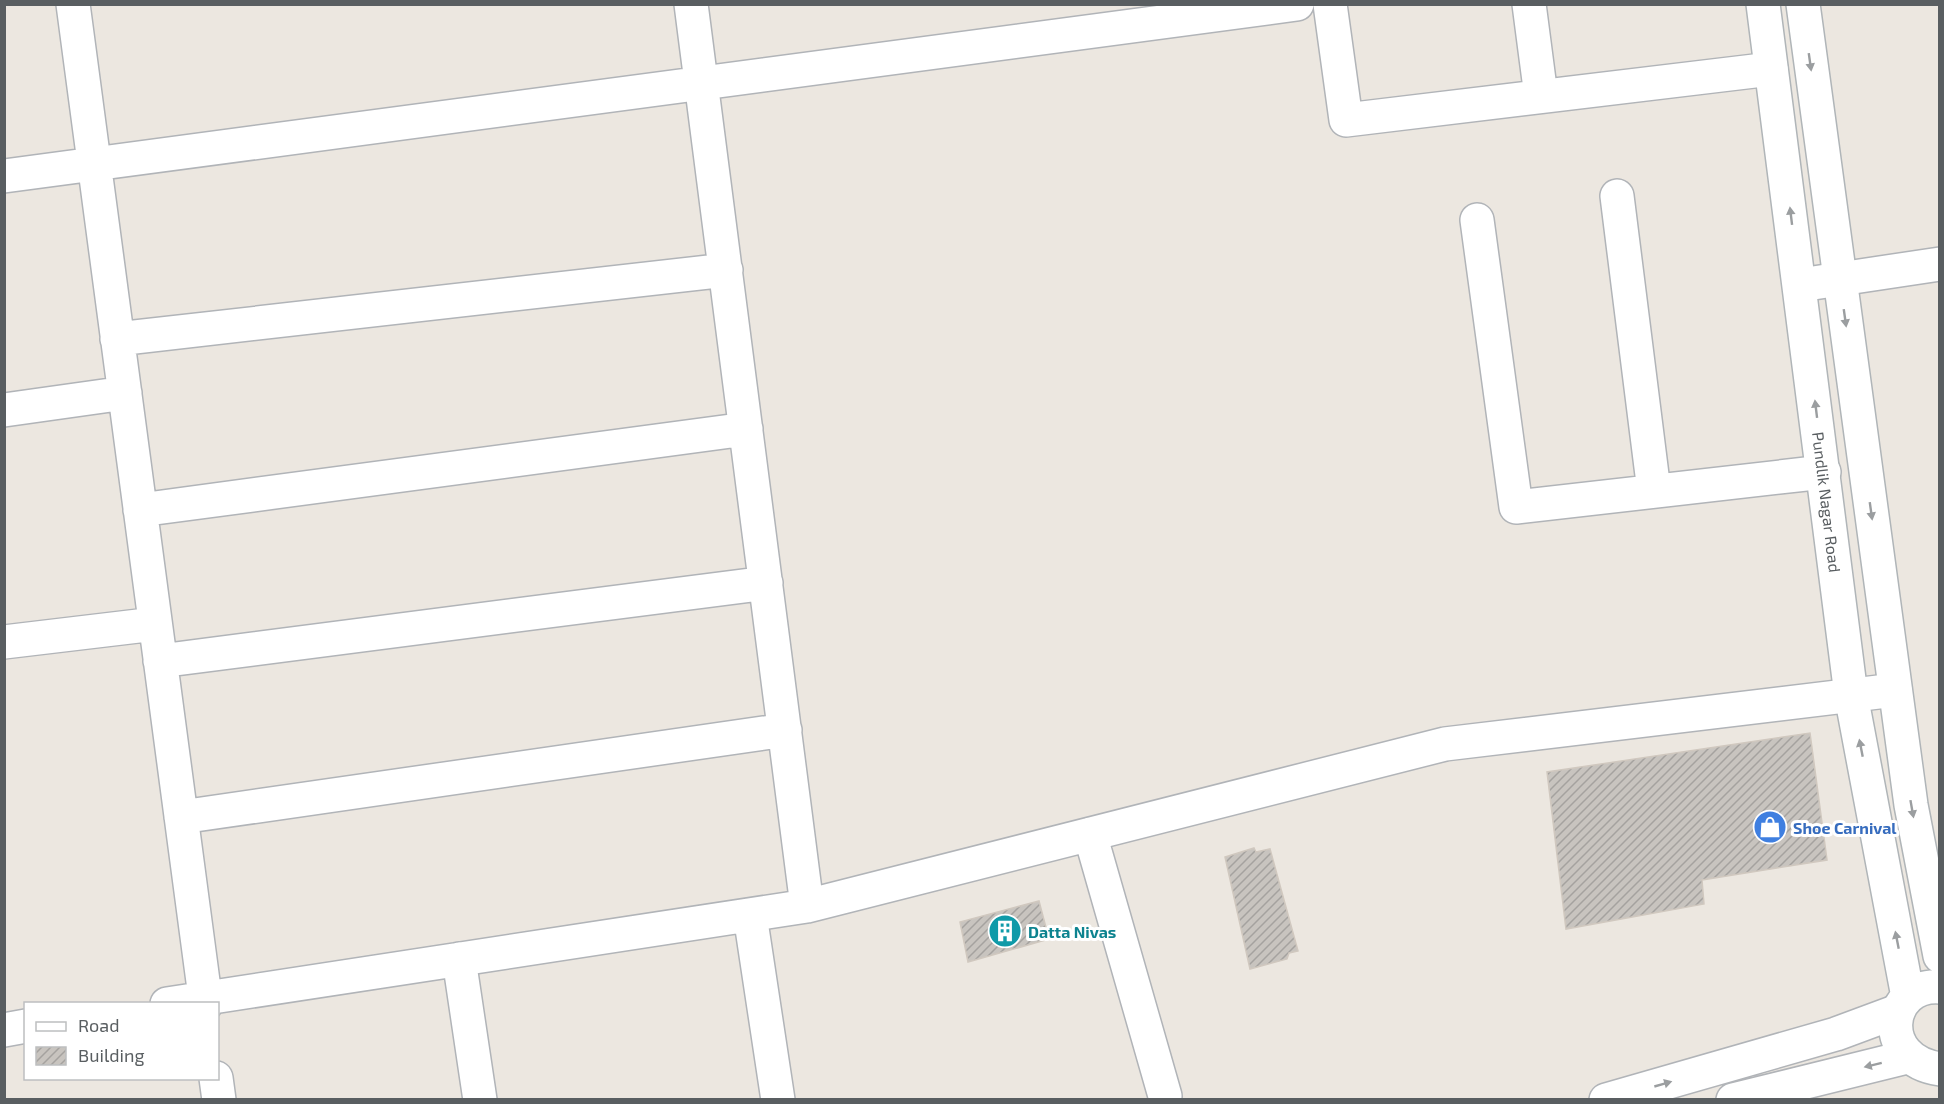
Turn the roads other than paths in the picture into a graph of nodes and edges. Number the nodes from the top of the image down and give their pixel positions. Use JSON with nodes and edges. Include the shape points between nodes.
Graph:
{"nodes":[{"id":1,"x":73,"y":4,"type":"edge"},
{"id":2,"x":691,"y":4,"type":"edge"},
{"id":3,"x":1297,"y":4,"type":"edge"},
{"id":4,"x":1330,"y":4,"type":"edge"},
{"id":5,"x":1529,"y":4,"type":"edge"},
{"id":6,"x":1763,"y":4,"type":"edge"},
{"id":7,"x":1803,"y":4,"type":"edge"},
{"id":8,"x":1772,"y":69,"type":"junction"},
{"id":9,"x":702,"y":83,"type":"junction"},
{"id":10,"x":1541,"y":96,"type":"junction"},
{"id":11,"x":94,"y":164,"type":"junction"},
{"id":12,"x":4,"y":176,"type":"edge"},
{"id":13,"x":1617,"y":196,"type":"dead end"},
{"id":14,"x":1477,"y":220,"type":"dead end"},
{"id":15,"x":1940,"y":264,"type":"edge"},
{"id":16,"x":726,"y":270,"type":"junction"},
{"id":17,"x":1839,"y":279,"type":"junction"},
{"id":18,"x":1800,"y":285,"type":"junction"},
{"id":19,"x":117,"y":339,"type":"junction"},
{"id":20,"x":125,"y":393,"type":"junction"},
{"id":21,"x":4,"y":410,"type":"edge"},
{"id":22,"x":746,"y":429,"type":"junction"},
{"id":23,"x":1824,"y":472,"type":"junction"},
{"id":24,"x":1654,"y":491,"type":"junction"},
{"id":25,"x":140,"y":510,"type":"junction"},
{"id":26,"x":766,"y":583,"type":"junction"},
{"id":27,"x":155,"y":624,"type":"junction"},
{"id":28,"x":4,"y":642,"type":"edge"},
{"id":29,"x":160,"y":661,"type":"junction"},
{"id":30,"x":1895,"y":690,"type":"junction"},
{"id":31,"x":1851,"y":695,"type":"junction"},
{"id":32,"x":785,"y":730,"type":"junction"},
{"id":33,"x":181,"y":816,"type":"junction"},
{"id":34,"x":1090,"y":834,"type":"junction"},
{"id":35,"x":807,"y":906,"type":"junction"},
{"id":36,"x":750,"y":915,"type":"junction"},
{"id":37,"x":1940,"y":956,"type":"edge"},
{"id":38,"x":459,"y":959,"type":"junction"},
{"id":39,"x":1940,"y":987,"type":"edge"},
{"id":40,"x":205,"y":1000,"type":"edge"},
{"id":41,"x":186,"y":1002,"type":"edge"},
{"id":42,"x":1903,"y":1004,"type":"junction"},
{"id":43,"x":24,"y":1026,"type":"edge"},
{"id":44,"x":4,"y":1030,"type":"edge"},
{"id":45,"x":1907,"y":1057,"type":"junction"},
{"id":46,"x":1940,"y":1068,"type":"edge"},
{"id":47,"x":216,"y":1080,"type":"edge"},
{"id":48,"x":1838,"y":1087,"type":"edge"},
{"id":49,"x":1165,"y":1096,"type":"dead end"},
{"id":50,"x":219,"y":1100,"type":"edge"},
{"id":51,"x":480,"y":1100,"type":"edge"},
{"id":52,"x":778,"y":1100,"type":"edge"},
{"id":53,"x":1606,"y":1100,"type":"edge"},
{"id":54,"x":1733,"y":1100,"type":"edge"}],
"edges":[{"from":1,"to":11,"type":"street"},
{"from":2,"to":9,"type":"street"},
{"from":3,"to":9,"type":"street"},
{"from":4,"to":10,"type":"street","via":[[1346,120]]},
{"from":5,"to":10,"type":"street"},
{"from":6,"to":8,"type":"street","name":"Pundlik Nagar Road"},
{"from":7,"to":17,"type":"street","one_way":true},
{"from":8,"to":10,"type":"street"},
{"from":18,"to":8,"type":"street","name":"Pundlik Nagar Road","one_way":true},
{"from":9,"to":11,"type":"street"},
{"from":9,"to":16,"type":"street"},
{"from":11,"to":12,"type":"street"},
{"from":11,"to":19,"type":"street"},
{"from":13,"to":24,"type":"street"},
{"from":14,"to":24,"type":"street","via":[[1516,507]]},
{"from":15,"to":17,"type":"street"},
{"from":16,"to":19,"type":"street"},
{"from":16,"to":22,"type":"street"},
{"from":17,"to":18,"type":"street"},
{"from":17,"to":30,"type":"street","one_way":true},
{"from":23,"to":18,"type":"street","name":"Pundlik Nagar Road","one_way":true},
{"from":19,"to":20,"type":"street"},
{"from":20,"to":21,"type":"street"},
{"from":20,"to":25,"type":"street"},
{"from":22,"to":25,"type":"street"},
{"from":22,"to":26,"type":"street"},
{"from":23,"to":24,"type":"street"},
{"from":23,"to":31,"type":"street","name":"Pundlik Nagar Road"},
{"from":25,"to":27,"type":"street"},
{"from":26,"to":29,"type":"street"},
{"from":26,"to":32,"type":"street"},
{"from":27,"to":28,"type":"street"},
{"from":27,"to":29,"type":"street"},
{"from":29,"to":33,"type":"street"},
{"from":30,"to":31,"type":"street"},
{"from":30,"to":37,"type":"street","one_way":true,"via":[[1911,805]]},
{"from":31,"to":34,"type":"street","via":[[1445,744]]},
{"from":42,"to":31,"type":"street","name":"Pundlik Nagar Road","one_way":true},
{"from":32,"to":33,"type":"street"},
{"from":32,"to":35,"type":"street"},
{"from":33,"to":40,"type":"street"},
{"from":34,"to":35,"type":"street"},
{"from":34,"to":49,"type":"street"},
{"from":35,"to":36,"type":"street"},
{"from":36,"to":38,"type":"street"},
{"from":36,"to":52,"type":"street"},
{"from":38,"to":40,"type":"street"},
{"from":38,"to":51,"type":"street"},
{"from":39,"to":42,"type":"street","via":[[1917,990]]},
{"from":40,"to":41,"type":"street"},
{"from":42,"to":45,"type":"street","name":"Pundlik Nagar Road","via":[[1897,1035]]},
{"from":53,"to":42,"type":"street","one_way":true,"via":[[1836,1034]]},
{"from":43,"to":44,"type":"street"},
{"from":45,"to":46,"type":"street","via":[[1923,1066]]},
{"from":45,"to":48,"type":"street","one_way":true},
{"from":47,"to":50,"type":"street"},
{"from":48,"to":54,"type":"street"}]}
